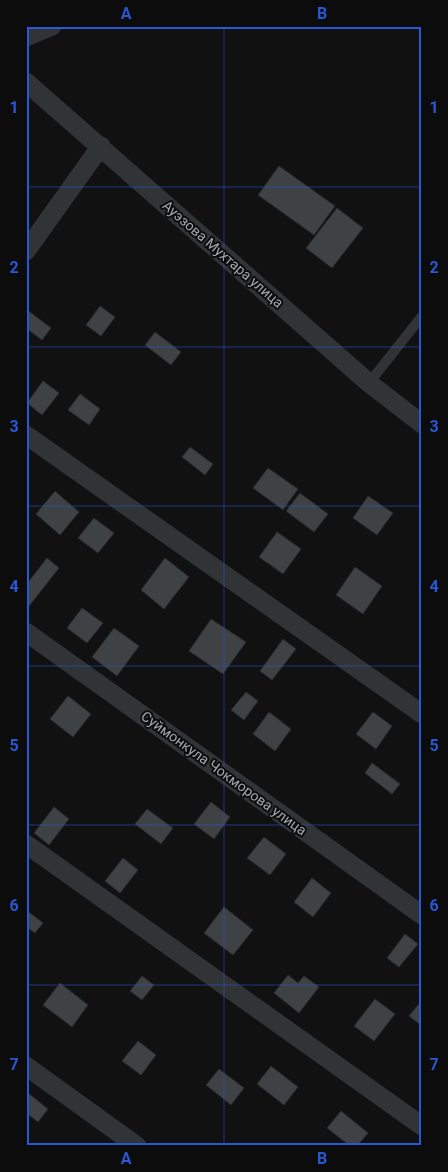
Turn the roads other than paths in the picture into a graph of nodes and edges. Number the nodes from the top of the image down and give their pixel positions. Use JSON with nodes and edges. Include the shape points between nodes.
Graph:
{"nodes":[{"id":1,"x":52,"y":26,"type":"edge"},
{"id":2,"x":26,"y":37,"type":"edge"},
{"id":3,"x":26,"y":82,"type":"edge"},
{"id":4,"x":101,"y":146,"type":"junction"},
{"id":5,"x":26,"y":251,"type":"edge"},
{"id":6,"x":422,"y":316,"type":"edge"},
{"id":7,"x":369,"y":383,"type":"junction"},
{"id":8,"x":422,"y":424,"type":"edge"},
{"id":9,"x":26,"y":435,"type":"edge"},
{"id":10,"x":26,"y":632,"type":"edge"},
{"id":11,"x":422,"y":714,"type":"edge"},
{"id":12,"x":26,"y":844,"type":"edge"},
{"id":13,"x":422,"y":915,"type":"edge"},
{"id":14,"x":26,"y":1066,"type":"edge"},
{"id":15,"x":422,"y":1126,"type":"edge"},
{"id":16,"x":137,"y":1146,"type":"edge"}],
"edges":[{"from":1,"to":2,"type":"street"},
{"from":3,"to":4,"type":"street","name":"Ауэзова Мухтара улица"},
{"from":4,"to":5,"type":"street"},
{"from":4,"to":7,"type":"street","name":"Ауэзова Мухтара улица"},
{"from":6,"to":7,"type":"lane"},
{"from":7,"to":8,"type":"street","name":"Ауэзова Мухтара улица"},
{"from":9,"to":11,"type":"street"},
{"from":10,"to":13,"type":"street","name":"Суймонкула Чокморова улица"},
{"from":12,"to":15,"type":"street"},
{"from":14,"to":16,"type":"street"}]}
